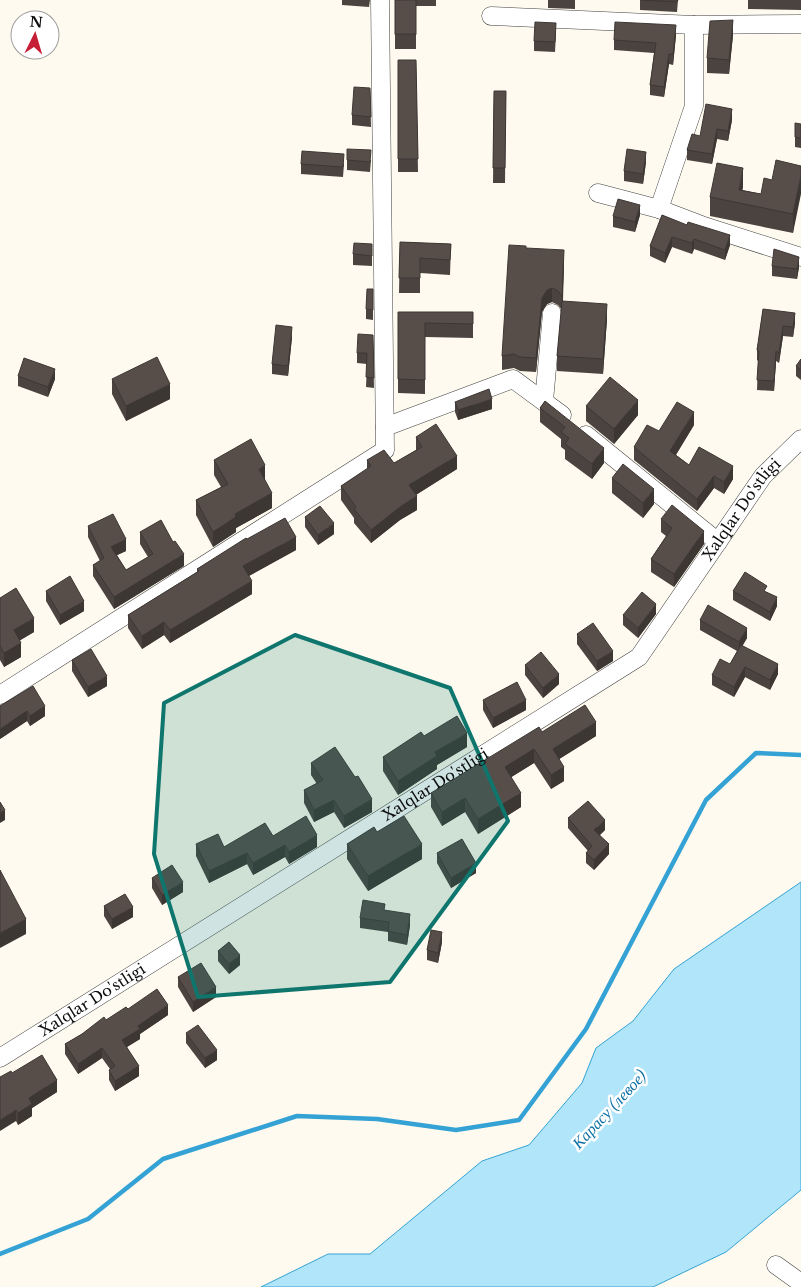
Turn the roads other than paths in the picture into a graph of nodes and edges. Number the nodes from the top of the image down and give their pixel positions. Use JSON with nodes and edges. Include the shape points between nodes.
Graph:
{"nodes":[{"id":1,"x":380,"y":0,"type":"edge"},
{"id":2,"x":491,"y":16,"type":"dead end"},
{"id":3,"x":801,"y":24,"type":"edge"},
{"id":4,"x":694,"y":25,"type":"junction"},
{"id":5,"x":598,"y":194,"type":"dead end"},
{"id":6,"x":659,"y":209,"type":"junction"},
{"id":7,"x":801,"y":257,"type":"edge"},
{"id":8,"x":552,"y":313,"type":"dead end"},
{"id":9,"x":544,"y":401,"type":"junction"},
{"id":10,"x":385,"y":427,"type":"junction"},
{"id":11,"x":801,"y":439,"type":"edge"},
{"id":12,"x":718,"y":542,"type":"junction"},
{"id":13,"x":0,"y":695,"type":"edge"},
{"id":14,"x":0,"y":1058,"type":"edge"},
{"id":15,"x":776,"y":1265,"type":"dead end"},
{"id":16,"x":801,"y":1283,"type":"edge"}],
"edges":[{"from":1,"to":10,"type":"street"},
{"from":2,"to":4,"type":"street"},
{"from":3,"to":4,"type":"street"},
{"from":4,"to":6,"type":"street","via":[[694,106]]},
{"from":5,"to":6,"type":"street"},
{"from":6,"to":7,"type":"street"},
{"from":8,"to":9,"type":"street"},
{"from":9,"to":10,"type":"street","via":[[514,379]]},
{"from":9,"to":12,"type":"street"},
{"from":10,"to":13,"type":"street","via":[[386,450]]},
{"from":11,"to":12,"type":"street","name":"Xalqlar Do'stligi","via":[[763,476]]},
{"from":12,"to":14,"type":"street","name":"Xalqlar Do'stligi","via":[[639,657]]},
{"from":15,"to":16,"type":"street"}]}
